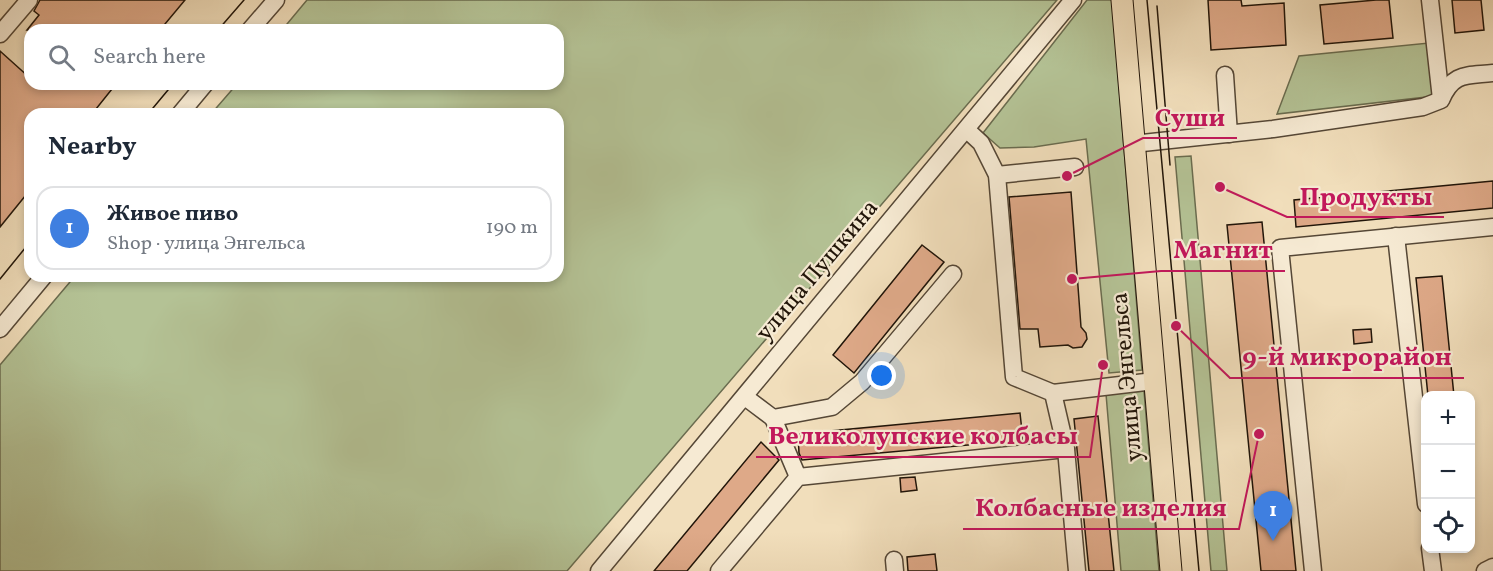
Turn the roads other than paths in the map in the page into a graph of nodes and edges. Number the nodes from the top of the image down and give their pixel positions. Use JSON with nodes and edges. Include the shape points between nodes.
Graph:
{"nodes":[{"id":1,"x":29,"y":0,"type":"edge"},
{"id":2,"x":276,"y":0,"type":"edge"},
{"id":3,"x":1073,"y":0,"type":"edge"},
{"id":4,"x":1122,"y":0,"type":"edge"},
{"id":5,"x":1430,"y":0,"type":"edge"},
{"id":6,"x":255,"y":24,"type":"edge"},
{"id":7,"x":0,"y":34,"type":"edge"},
{"id":8,"x":1493,"y":73,"type":"edge"},
{"id":9,"x":1225,"y":75,"type":"dead end"},
{"id":10,"x":200,"y":90,"type":"edge"},
{"id":11,"x":1441,"y":100,"type":"junction"},
{"id":12,"x":185,"y":108,"type":"edge"},
{"id":13,"x":967,"y":130,"type":"junction"},
{"id":14,"x":1229,"y":134,"type":"junction"},
{"id":15,"x":1133,"y":144,"type":"junction"},
{"id":16,"x":1075,"y":167,"type":"dead end"},
{"id":17,"x":997,"y":175,"type":"junction"},
{"id":18,"x":1493,"y":227,"type":"edge"},
{"id":19,"x":1396,"y":236,"type":"junction"},
{"id":20,"x":953,"y":274,"type":"dead end"},
{"id":21,"x":39,"y":282,"type":"edge"},
{"id":22,"x":0,"y":329,"type":"edge"},
{"id":23,"x":1154,"y":381,"type":"junction"},
{"id":24,"x":1053,"y":393,"type":"junction"},
{"id":25,"x":744,"y":397,"type":"junction"},
{"id":26,"x":773,"y":418,"type":"junction"},
{"id":27,"x":1066,"y":449,"type":"junction"},
{"id":28,"x":798,"y":477,"type":"junction"},
{"id":29,"x":1424,"y":499,"type":"edge"},
{"id":30,"x":1431,"y":553,"type":"edge"},
{"id":31,"x":1493,"y":567,"type":"edge"},
{"id":32,"x":600,"y":571,"type":"edge"},
{"id":33,"x":719,"y":571,"type":"edge"},
{"id":34,"x":1077,"y":571,"type":"edge"},
{"id":35,"x":1171,"y":571,"type":"edge"},
{"id":36,"x":1313,"y":571,"type":"edge"},
{"id":37,"x":1433,"y":571,"type":"edge"},
{"id":38,"x":1485,"y":571,"type":"edge"}],
"edges":[{"from":1,"to":7,"type":"street"},
{"from":2,"to":6,"type":"street"},
{"from":3,"to":13,"type":"street","name":"улица Пушкина"},
{"from":4,"to":15,"type":"main road","name":"улица Энгельса"},
{"from":5,"to":11,"type":"street"},
{"from":8,"to":11,"type":"street","via":[[1455,80],[1448,84]]},
{"from":9,"to":14,"type":"street"},
{"from":10,"to":12,"type":"street"},
{"from":11,"to":14,"type":"street","via":[[1423,107]]},
{"from":13,"to":17,"type":"street","via":[[981,143]]},
{"from":13,"to":25,"type":"street","name":"улица Пушкина"},
{"from":14,"to":15,"type":"street"},
{"from":15,"to":23,"type":"main road","name":"улица Энгельса"},
{"from":16,"to":17,"type":"street"},
{"from":17,"to":24,"type":"street","via":[[1014,376]]},
{"from":18,"to":19,"type":"street"},
{"from":19,"to":29,"type":"street"},
{"from":19,"to":36,"type":"street","via":[[1280,248]]},
{"from":20,"to":26,"type":"street","via":[[862,382],[832,407]]},
{"from":21,"to":22,"type":"street"},
{"from":23,"to":24,"type":"street"},
{"from":23,"to":35,"type":"main road","name":"улица Энгельса"},
{"from":24,"to":27,"type":"street"},
{"from":25,"to":26,"type":"street"},
{"from":25,"to":32,"type":"street","name":"улица Пушкина"},
{"from":26,"to":28,"type":"street"},
{"from":27,"to":28,"type":"street"},
{"from":27,"to":34,"type":"street"},
{"from":28,"to":33,"type":"street"},
{"from":30,"to":37,"type":"street"},
{"from":31,"to":38,"type":"street"}]}
